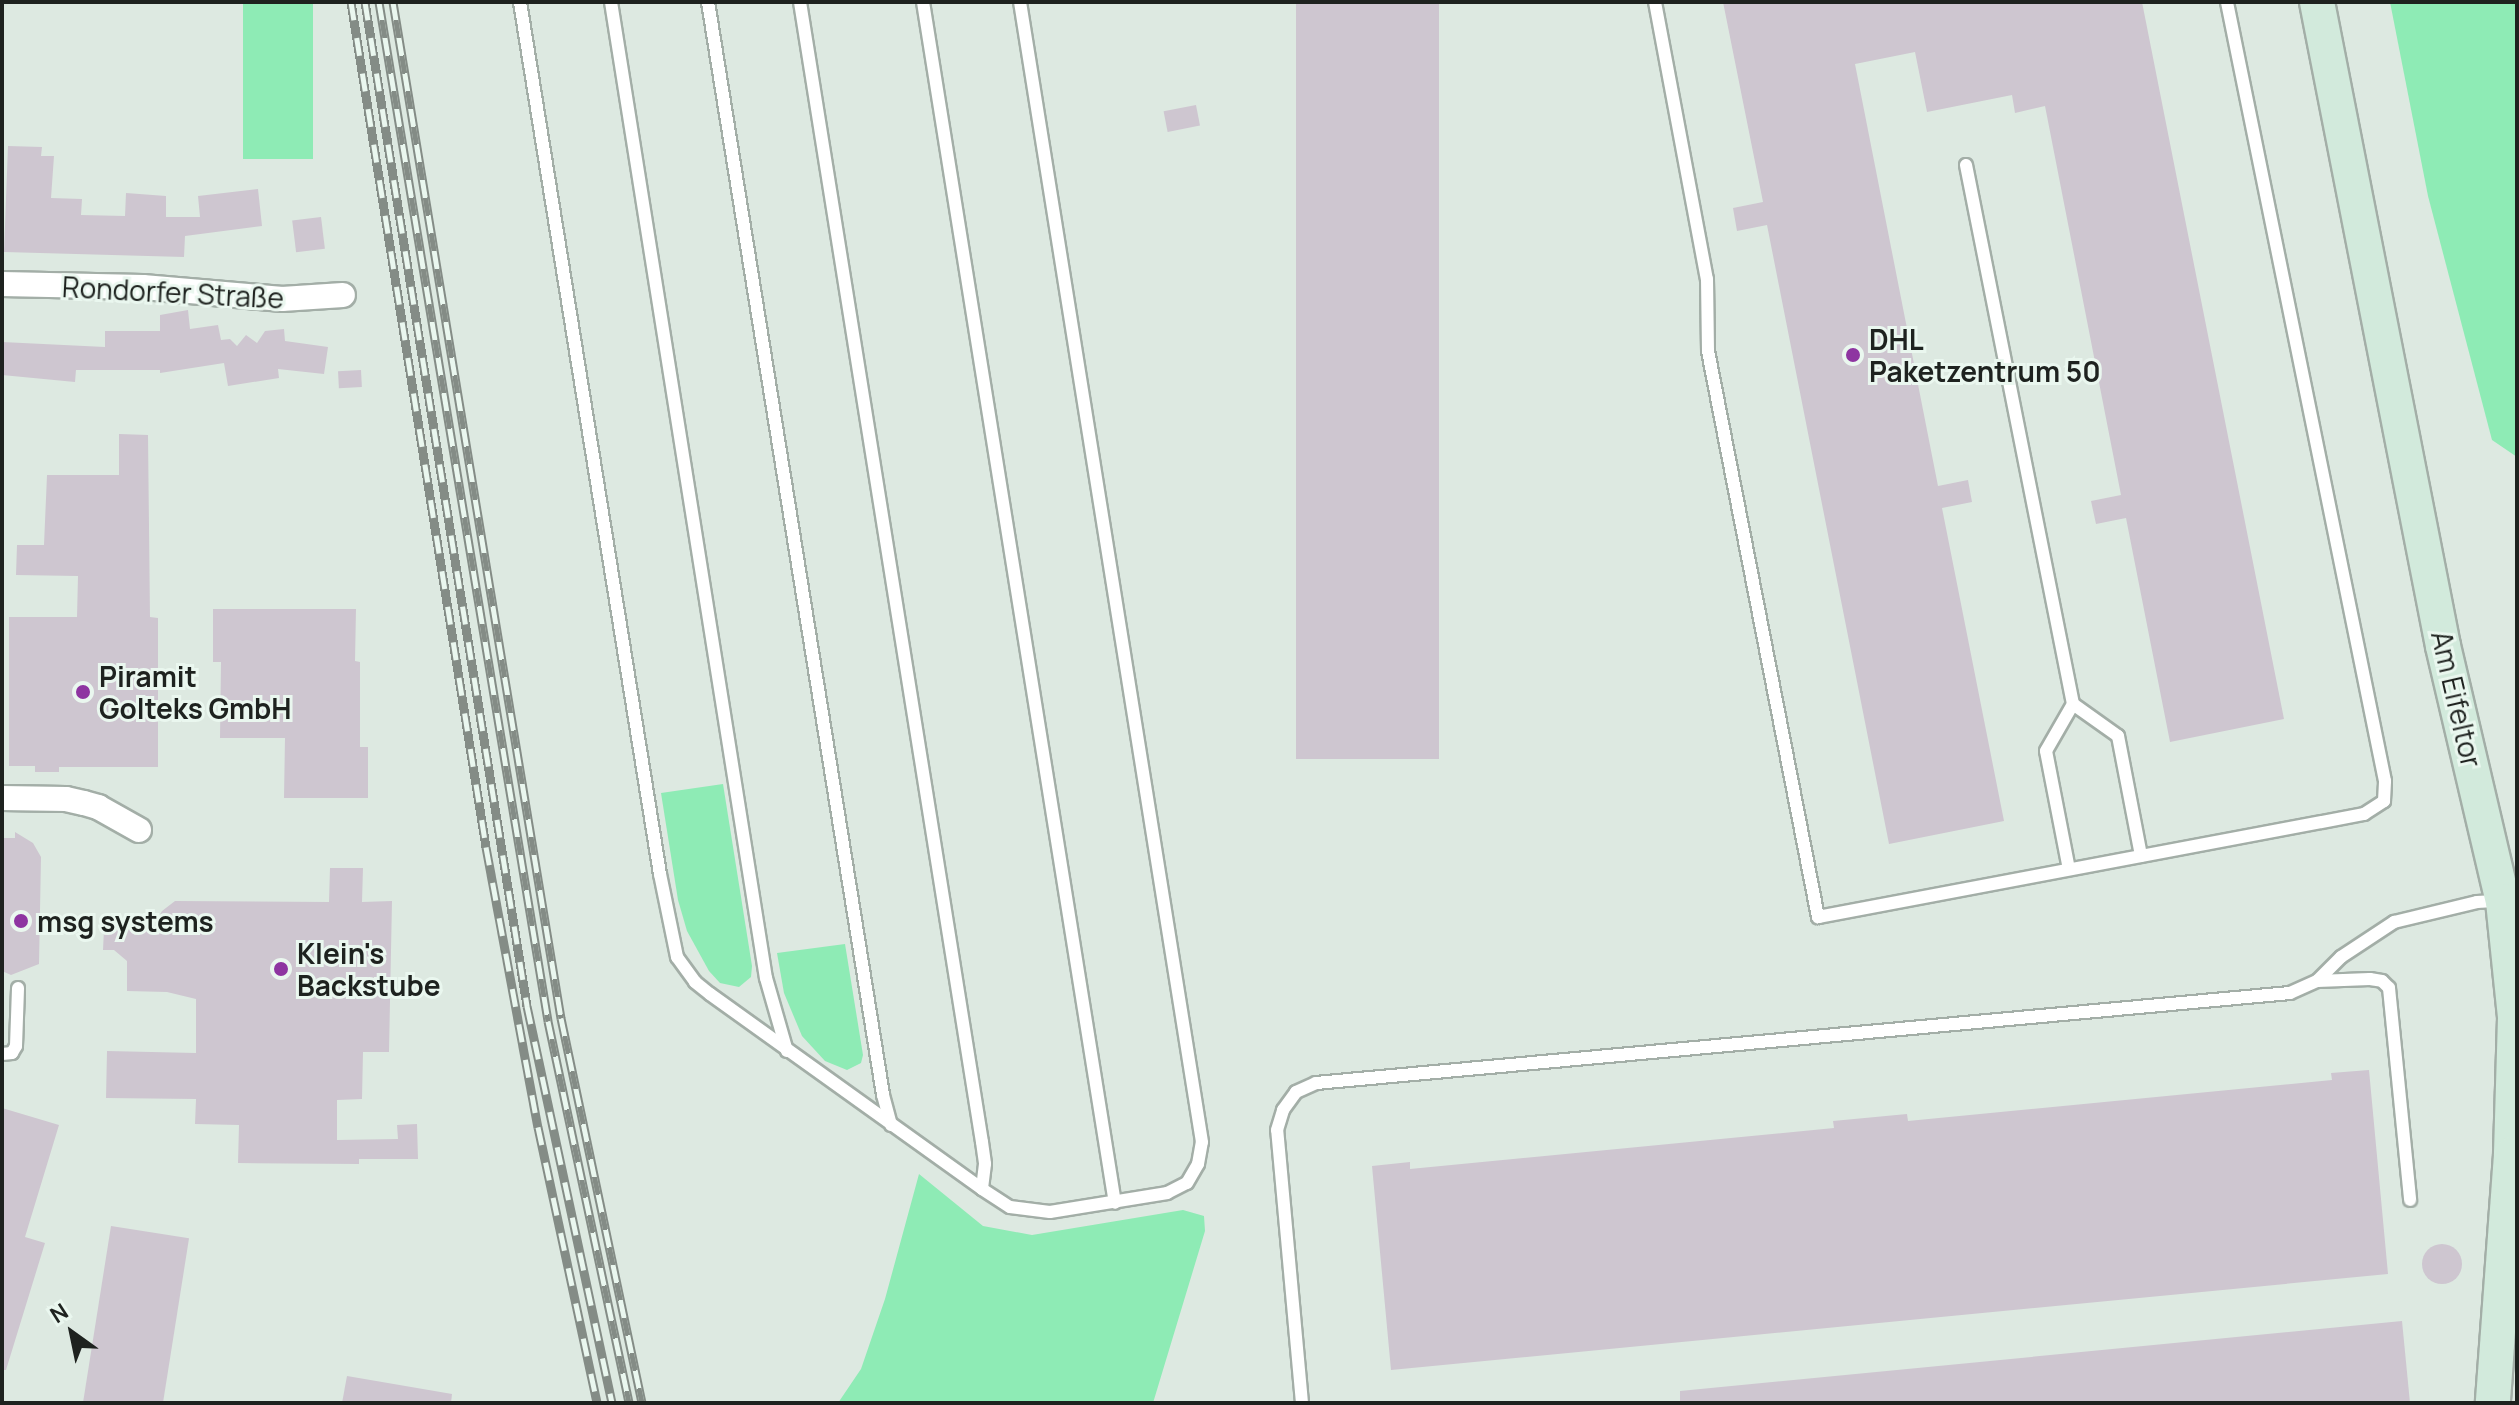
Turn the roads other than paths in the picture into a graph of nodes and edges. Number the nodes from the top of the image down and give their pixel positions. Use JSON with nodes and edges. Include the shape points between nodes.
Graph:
{"nodes":[{"id":1,"x":520,"y":2,"type":"edge"},
{"id":2,"x":611,"y":2,"type":"edge"},
{"id":3,"x":708,"y":2,"type":"edge"},
{"id":4,"x":800,"y":2,"type":"edge"},
{"id":5,"x":923,"y":2,"type":"edge"},
{"id":6,"x":1020,"y":2,"type":"edge"},
{"id":7,"x":1655,"y":2,"type":"edge"},
{"id":8,"x":2227,"y":2,"type":"edge"},
{"id":9,"x":2317,"y":2,"type":"edge"},
{"id":10,"x":1966,"y":165,"type":"dead end"},
{"id":11,"x":2,"y":284,"type":"edge"},
{"id":12,"x":343,"y":295,"type":"dead end"},
{"id":13,"x":2073,"y":704,"type":"junction"},
{"id":14,"x":2,"y":798,"type":"edge"},
{"id":15,"x":139,"y":830,"type":"dead end"},
{"id":16,"x":2141,"y":856,"type":"junction"},
{"id":17,"x":2069,"y":869,"type":"junction"},
{"id":18,"x":2503,"y":901,"type":"junction"},
{"id":19,"x":2317,"y":981,"type":"junction"},
{"id":20,"x":18,"y":988,"type":"dead end"},
{"id":21,"x":787,"y":1051,"type":"junction"},
{"id":22,"x":2,"y":1054,"type":"edge"},
{"id":23,"x":891,"y":1125,"type":"junction"},
{"id":24,"x":982,"y":1189,"type":"junction"},
{"id":25,"x":2410,"y":1200,"type":"dead end"},
{"id":26,"x":1115,"y":1203,"type":"junction"},
{"id":27,"x":1302,"y":1403,"type":"edge"},
{"id":28,"x":2493,"y":1403,"type":"edge"}],
"edges":[{"from":1,"to":21,"type":"lane","via":[[671,940],[695,982]]},
{"from":2,"to":21,"type":"lane","via":[[766,978]]},
{"from":3,"to":23,"type":"lane"},
{"from":4,"to":24,"type":"lane","via":[[984,1153]]},
{"from":5,"to":26,"type":"lane"},
{"from":6,"to":26,"type":"lane","via":[[1202,1142],[1187,1183],[1167,1193]]},
{"from":7,"to":17,"type":"lane","via":[[1707,279],[1708,351],[1818,917]]},
{"from":8,"to":16,"type":"lane","via":[[2382,766],[2384,801],[2364,814]]},
{"from":9,"to":18,"type":"main road","name":"Am Eifeltor","via":[[2440,632]]},
{"from":10,"to":13,"type":"lane"},
{"from":11,"to":12,"type":"street","name":"Rondorfer Straße","via":[[143,287],[282,299]]},
{"from":13,"to":16,"type":"lane","via":[[2118,736]]},
{"from":13,"to":17,"type":"lane","via":[[2046,751]]},
{"from":14,"to":15,"type":"street","via":[[84,803]]},
{"from":16,"to":17,"type":"lane"},
{"from":18,"to":19,"type":"lane","via":[[2394,922],[2341,957]]},
{"from":18,"to":28,"type":"main road","name":"Am Eifeltor","via":[[2515,1018]]},
{"from":19,"to":25,"type":"lane","via":[[2370,979],[2389,988]]},
{"from":19,"to":27,"type":"lane","via":[[2290,993],[1316,1083],[1296,1092],[1277,1130]]},
{"from":20,"to":22,"type":"lane","via":[[16,1046],[12,1053]]},
{"from":21,"to":23,"type":"lane"},
{"from":23,"to":24,"type":"lane"},
{"from":24,"to":26,"type":"lane","via":[[1024,1211]]}]}
